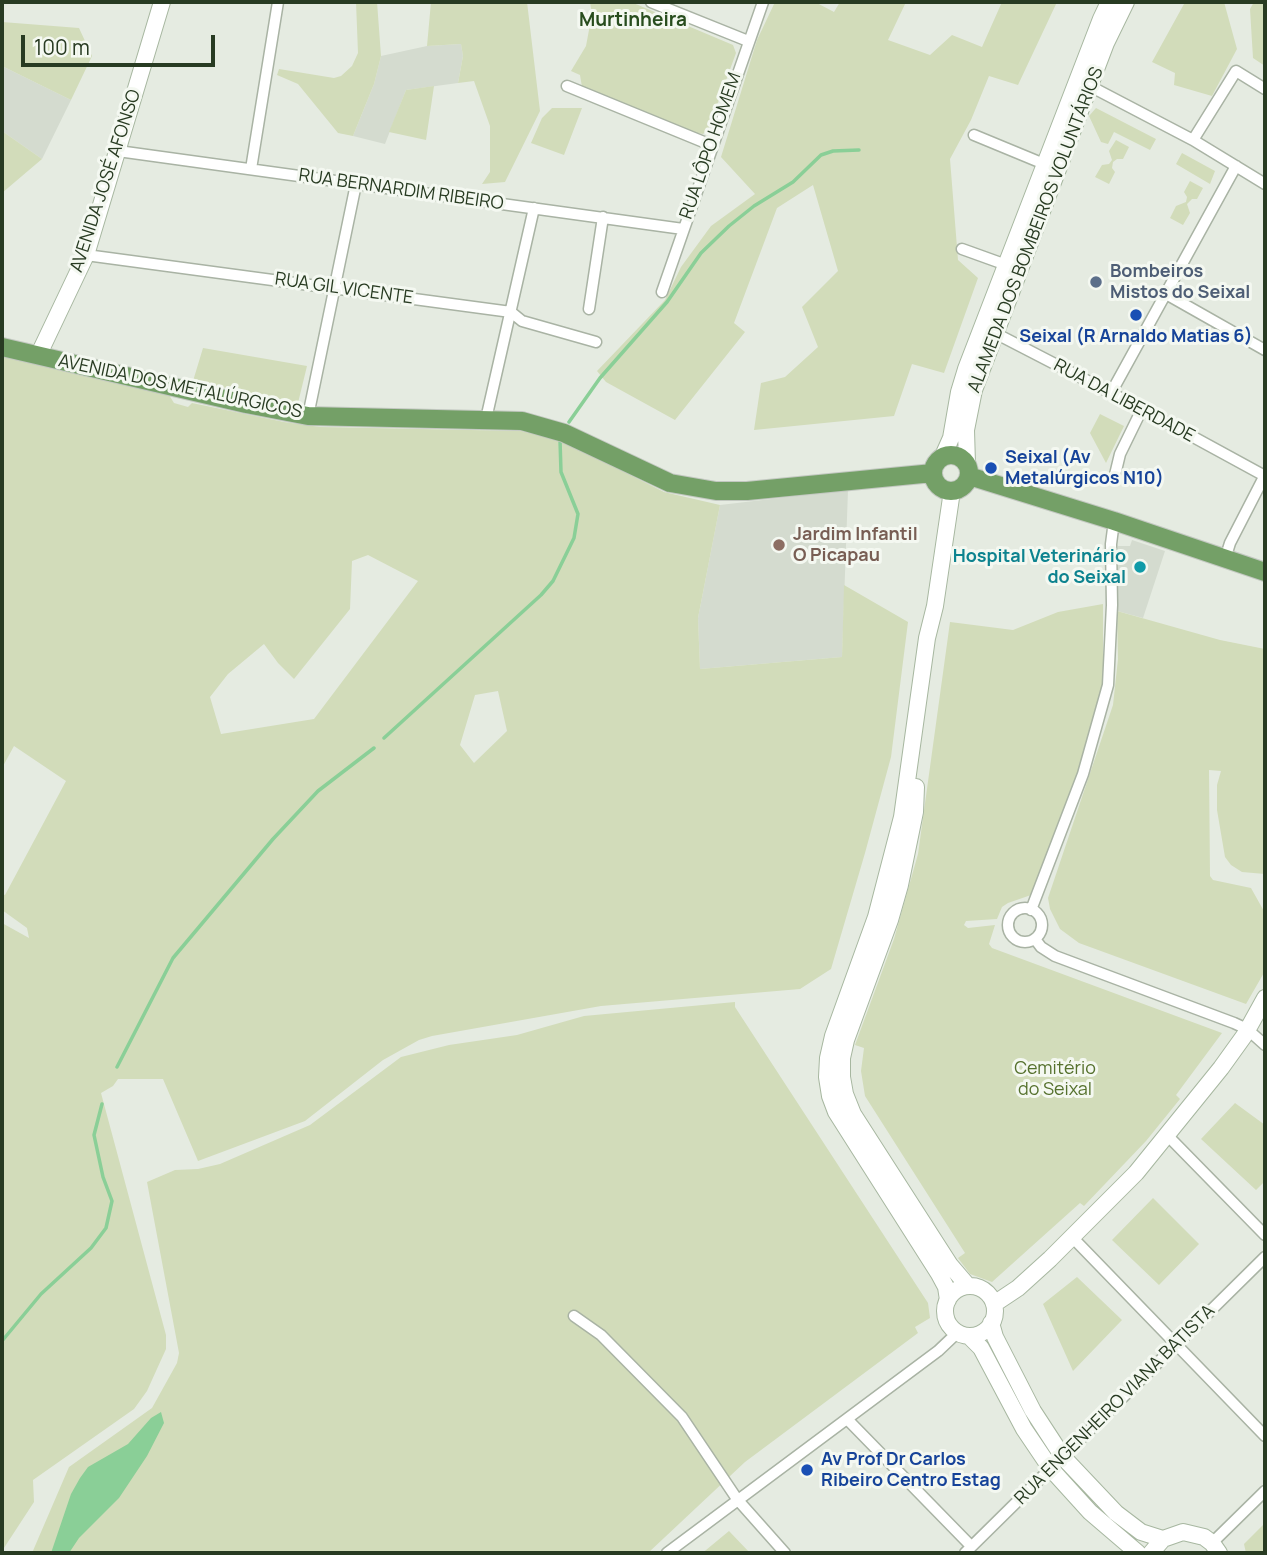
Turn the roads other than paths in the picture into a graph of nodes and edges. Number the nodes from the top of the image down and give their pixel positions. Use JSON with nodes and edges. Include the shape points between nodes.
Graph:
{"nodes":[{"id":1,"x":162,"y":2,"type":"edge"},
{"id":2,"x":278,"y":2,"type":"edge"},
{"id":3,"x":651,"y":2,"type":"edge"},
{"id":4,"x":763,"y":2,"type":"edge"},
{"id":5,"x":1109,"y":2,"type":"edge"},
{"id":6,"x":1126,"y":2,"type":"edge"},
{"id":7,"x":748,"y":41,"type":"junction"},
{"id":8,"x":1084,"y":83,"type":"junction"},
{"id":9,"x":567,"y":86,"type":"dead end"},
{"id":10,"x":1265,"y":89,"type":"edge"},
{"id":11,"x":974,"y":135,"type":"dead end"},
{"id":12,"x":1193,"y":140,"type":"junction"},
{"id":13,"x":711,"y":145,"type":"junction"},
{"id":14,"x":118,"y":151,"type":"junction"},
{"id":15,"x":1236,"y":166,"type":"junction"},
{"id":16,"x":1051,"y":167,"type":"junction"},
{"id":17,"x":251,"y":169,"type":"junction"},
{"id":18,"x":356,"y":184,"type":"junction"},
{"id":19,"x":1265,"y":184,"type":"edge"},
{"id":20,"x":534,"y":208,"type":"junction"},
{"id":21,"x":603,"y":218,"type":"junction"},
{"id":22,"x":683,"y":229,"type":"junction"},
{"id":23,"x":962,"y":248,"type":"dead end"},
{"id":24,"x":86,"y":256,"type":"junction"},
{"id":25,"x":1013,"y":267,"type":"junction"},
{"id":26,"x":333,"y":288,"type":"junction"},
{"id":27,"x":662,"y":292,"type":"dead end"},
{"id":28,"x":1166,"y":293,"type":"junction"},
{"id":29,"x":589,"y":309,"type":"dead end"},
{"id":30,"x":512,"y":313,"type":"junction"},
{"id":31,"x":989,"y":330,"type":"junction"},
{"id":32,"x":596,"y":342,"type":"dead end"},
{"id":33,"x":2,"y":347,"type":"edge"},
{"id":34,"x":1265,"y":350,"type":"edge"},
{"id":35,"x":38,"y":356,"type":"junction"},
{"id":36,"x":1111,"y":393,"type":"junction"},
{"id":37,"x":1142,"y":409,"type":"junction"},
{"id":38,"x":308,"y":416,"type":"junction"},
{"id":39,"x":486,"y":419,"type":"junction"},
{"id":40,"x":943,"y":456,"type":"junction"},
{"id":41,"x":968,"y":470,"type":"junction"},
{"id":42,"x":933,"y":472,"type":"junction"},
{"id":43,"x":1265,"y":476,"type":"edge"},
{"id":44,"x":1114,"y":480,"type":"dead end"},
{"id":45,"x":952,"y":491,"type":"junction"},
{"id":46,"x":1110,"y":520,"type":"junction"},
{"id":47,"x":1226,"y":559,"type":"junction"},
{"id":48,"x":1265,"y":572,"type":"edge"},
{"id":49,"x":935,"y":606,"type":"junction"},
{"id":50,"x":1031,"y":910,"type":"junction"},
{"id":51,"x":1035,"y":939,"type":"junction"},
{"id":52,"x":1265,"y":998,"type":"edge"},
{"id":53,"x":1247,"y":1029,"type":"junction"},
{"id":54,"x":1265,"y":1045,"type":"edge"},
{"id":55,"x":1168,"y":1136,"type":"junction"},
{"id":56,"x":1265,"y":1235,"type":"edge"},
{"id":57,"x":1073,"y":1238,"type":"junction"},
{"id":58,"x":1265,"y":1257,"type":"edge"},
{"id":59,"x":968,"y":1286,"type":"junction"},
{"id":60,"x":948,"y":1300,"type":"junction"},
{"id":61,"x":994,"y":1304,"type":"junction"},
{"id":62,"x":574,"y":1316,"type":"dead end"},
{"id":63,"x":991,"y":1323,"type":"junction"},
{"id":64,"x":963,"y":1334,"type":"junction"},
{"id":65,"x":1178,"y":1344,"type":"junction"},
{"id":66,"x":847,"y":1419,"type":"junction"},
{"id":67,"x":1265,"y":1436,"type":"edge"},
{"id":68,"x":1057,"y":1463,"type":"junction"},
{"id":69,"x":1265,"y":1491,"type":"edge"},
{"id":70,"x":737,"y":1499,"type":"junction"},
{"id":71,"x":1163,"y":1539,"type":"junction"},
{"id":72,"x":1216,"y":1548,"type":"edge"},
{"id":73,"x":968,"y":1550,"type":"edge"},
{"id":74,"x":667,"y":1553,"type":"edge"},
{"id":75,"x":785,"y":1553,"type":"edge"},
{"id":76,"x":1138,"y":1553,"type":"edge"},
{"id":77,"x":1151,"y":1553,"type":"edge"}],
"edges":[{"from":1,"to":14,"type":"main road","name":"AVENIDA JOSÉ AFONSO"},
{"from":2,"to":17,"type":"street"},
{"from":3,"to":7,"type":"street"},
{"from":4,"to":7,"type":"street","name":"RUA LÔPO HOMEM"},
{"from":5,"to":8,"type":"main road","name":"ALAMEDA DOS BOMBEIROS VOLUNTÁRIOS"},
{"from":6,"to":8,"type":"main road","name":"ALAMEDA DOS BOMBEIROS VOLUNTÁRIOS"},
{"from":7,"to":13,"type":"street","name":"RUA LÔPO HOMEM"},
{"from":8,"to":12,"type":"street"},
{"from":8,"to":16,"type":"main road","name":"ALAMEDA DOS BOMBEIROS VOLUNTÁRIOS"},
{"from":9,"to":13,"type":"street"},
{"from":10,"to":12,"type":"street","via":[[1236,71]]},
{"from":11,"to":16,"type":"street"},
{"from":12,"to":15,"type":"street"},
{"from":13,"to":22,"type":"street","name":"RUA LÔPO HOMEM"},
{"from":14,"to":17,"type":"street","name":"RUA BERNARDIM RIBEIRO"},
{"from":14,"to":24,"type":"main road","name":"AVENIDA JOSÉ AFONSO"},
{"from":15,"to":19,"type":"street"},
{"from":15,"to":28,"type":"street"},
{"from":16,"to":25,"type":"main road","name":"ALAMEDA DOS BOMBEIROS VOLUNTÁRIOS"},
{"from":17,"to":18,"type":"street","name":"RUA BERNARDIM RIBEIRO"},
{"from":18,"to":20,"type":"street","name":"RUA BERNARDIM RIBEIRO"},
{"from":18,"to":26,"type":"street"},
{"from":20,"to":21,"type":"street","name":"RUA BERNARDIM RIBEIRO"},
{"from":20,"to":30,"type":"street"},
{"from":21,"to":22,"type":"street","name":"RUA BERNARDIM RIBEIRO"},
{"from":21,"to":29,"type":"street"},
{"from":22,"to":27,"type":"street","name":"RUA LÔPO HOMEM"},
{"from":23,"to":25,"type":"street"},
{"from":24,"to":26,"type":"street","name":"RUA GIL VICENTE"},
{"from":24,"to":35,"type":"main road","name":"AVENIDA JOSÉ AFONSO"},
{"from":25,"to":31,"type":"main road","name":"ALAMEDA DOS BOMBEIROS VOLUNTÁRIOS"},
{"from":26,"to":30,"type":"street","name":"RUA GIL VICENTE"},
{"from":26,"to":38,"type":"street"},
{"from":28,"to":34,"type":"street"},
{"from":28,"to":36,"type":"street"},
{"from":30,"to":32,"type":"street","name":"RUA GIL VICENTE","via":[[522,321]]},
{"from":30,"to":39,"type":"street"},
{"from":31,"to":36,"type":"street","name":"RUA DA LIBERDADE"},
{"from":31,"to":40,"type":"main road","name":"ALAMEDA DOS BOMBEIROS VOLUNTÁRIOS","via":[[958,392],[951,438]]},
{"from":31,"to":41,"type":"main road","name":"ALAMEDA DOS BOMBEIROS VOLUNTÁRIOS","via":[[967,430]]},
{"from":33,"to":35,"type":"main road","name":"AVENIDA DOS METALÚRGICOS"},
{"from":35,"to":38,"type":"main road","name":"AVENIDA DOS METALÚRGICOS"},
{"from":36,"to":37,"type":"street","name":"RUA DA LIBERDADE"},
{"from":37,"to":43,"type":"street","name":"RUA DA LIBERDADE"},
{"from":37,"to":44,"type":"street","via":[[1120,454]]},
{"from":38,"to":39,"type":"main road","name":"AVENIDA DOS METALÚRGICOS"},
{"from":39,"to":42,"type":"main road","name":"AVENIDA DOS METALÚRGICOS","via":[[543,426],[670,482],[716,491]]},
{"from":40,"to":41,"type":"main road","via":[[957,456]]},
{"from":40,"to":42,"type":"main road"},
{"from":41,"to":45,"type":"main road","via":[[963,486]]},
{"from":41,"to":46,"type":"main road"},
{"from":42,"to":45,"type":"main road","via":[[939,486]]},
{"from":43,"to":47,"type":"street"},
{"from":45,"to":49,"type":"main road"},
{"from":46,"to":47,"type":"main road"},
{"from":46,"to":50,"type":"street","via":[[1108,685],[1083,774]]},
{"from":47,"to":48,"type":"main road"},
{"from":49,"to":59,"type":"main road","via":[[936,639],[908,851],[890,920],[846,1040],[842,1077],[853,1114]]},
{"from":49,"to":60,"type":"main road","via":[[902,817],[876,917],[833,1036],[827,1077],[836,1112],[939,1274]]},
{"from":50,"to":51,"type":"street","via":[[1041,920]]},
{"from":50,"to":51,"type":"street","via":[[1014,912],[1008,928],[1018,941]]},
{"from":51,"to":53,"type":"street","via":[[1055,956]]},
{"from":52,"to":53,"type":"main road"},
{"from":53,"to":54,"type":"street"},
{"from":53,"to":55,"type":"main road"},
{"from":55,"to":56,"type":"street"},
{"from":55,"to":57,"type":"main road"},
{"from":57,"to":61,"type":"main road"},
{"from":57,"to":65,"type":"street"},
{"from":58,"to":65,"type":"street","name":"RUA ENGENHEIRO VIANA BATISTA"},
{"from":59,"to":60,"type":"main road","via":[[956,1290]]},
{"from":59,"to":61,"type":"main road","via":[[984,1290]]},
{"from":60,"to":64,"type":"main road","via":[[947,1319]]},
{"from":61,"to":63,"type":"main road"},
{"from":62,"to":70,"type":"street","via":[[601,1335],[682,1417]]},
{"from":63,"to":64,"type":"main road","via":[[982,1333]]},
{"from":63,"to":68,"type":"main road"},
{"from":64,"to":66,"type":"street"},
{"from":64,"to":68,"type":"main road","via":[[981,1348],[1024,1429]]},
{"from":65,"to":67,"type":"street"},
{"from":65,"to":68,"type":"street","name":"RUA ENGENHEIRO VIANA BATISTA"},
{"from":66,"to":70,"type":"street"},
{"from":66,"to":73,"type":"street"},
{"from":68,"to":71,"type":"main road","via":[[1124,1520]]},
{"from":68,"to":73,"type":"street","name":"RUA ENGENHEIRO VIANA BATISTA"},
{"from":68,"to":76,"type":"main road","via":[[1102,1524]]},
{"from":69,"to":72,"type":"street"},
{"from":70,"to":74,"type":"street"},
{"from":70,"to":75,"type":"street"},
{"from":71,"to":72,"type":"main road","via":[[1194,1533]]},
{"from":71,"to":77,"type":"main road"}]}
